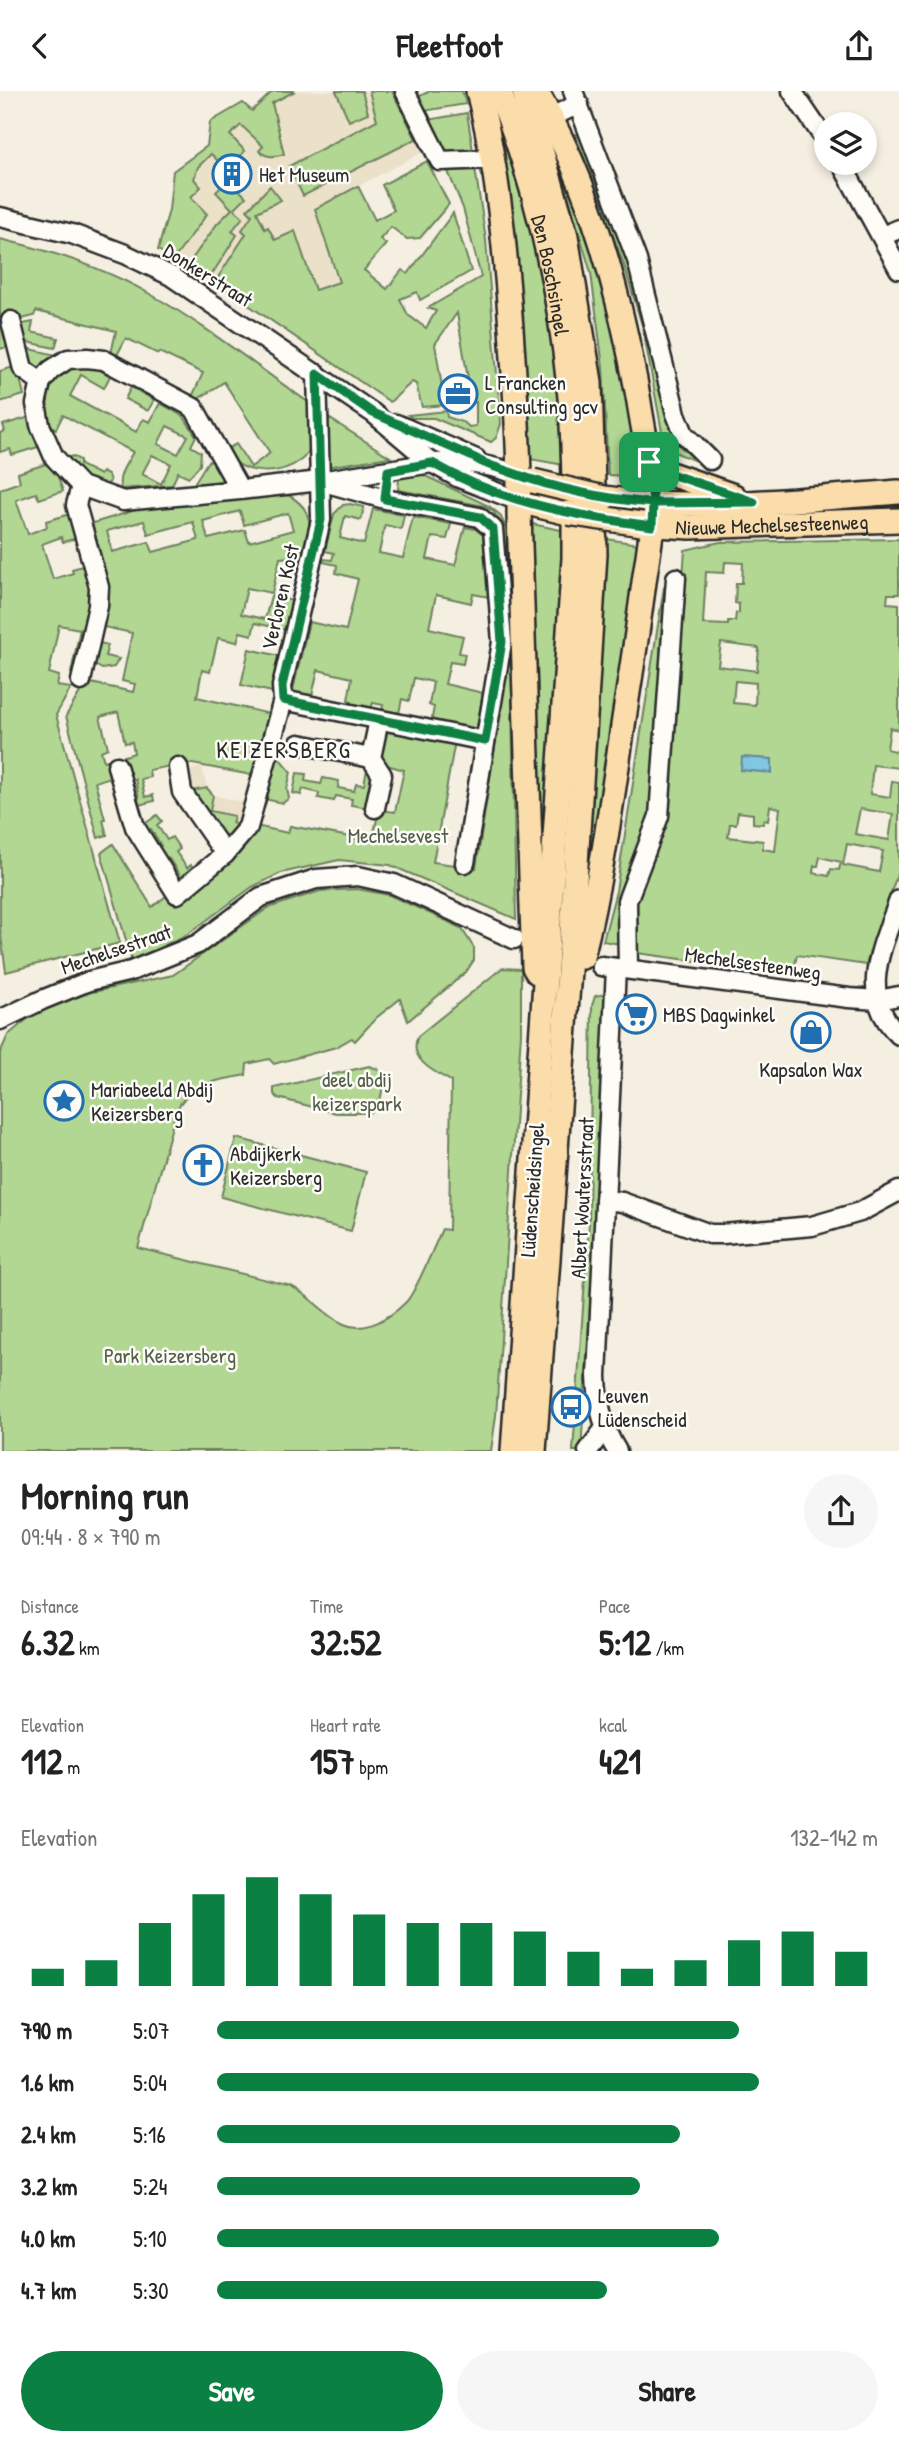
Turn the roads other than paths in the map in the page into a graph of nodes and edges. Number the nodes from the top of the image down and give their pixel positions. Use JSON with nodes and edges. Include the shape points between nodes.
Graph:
{"nodes":[{"id":1,"x":405,"y":91,"type":"edge"},
{"id":2,"x":478,"y":91,"type":"edge"},
{"id":3,"x":499,"y":91,"type":"edge"},
{"id":4,"x":524,"y":91,"type":"edge"},
{"id":5,"x":536,"y":91,"type":"edge"},
{"id":6,"x":792,"y":91,"type":"edge"},
{"id":7,"x":576,"y":97,"type":"edge"},
{"id":8,"x":551,"y":117,"type":"junction"},
{"id":9,"x":814,"y":123,"type":"edge"},
{"id":10,"x":492,"y":159,"type":"junction"},
{"id":11,"x":850,"y":175,"type":"edge"},
{"id":12,"x":0,"y":217,"type":"edge"},
{"id":13,"x":891,"y":232,"type":"edge"},
{"id":14,"x":899,"y":269,"type":"edge"},
{"id":15,"x":11,"y":321,"type":"dead end"},
{"id":16,"x":317,"y":374,"type":"junction"},
{"id":17,"x":41,"y":383,"type":"junction"},
{"id":18,"x":373,"y":413,"type":"junction"},
{"id":19,"x":710,"y":460,"type":"dead end"},
{"id":20,"x":649,"y":462,"type":"junction"},
{"id":21,"x":432,"y":463,"type":"junction"},
{"id":22,"x":488,"y":466,"type":"junction"},
{"id":23,"x":583,"y":466,"type":"junction"},
{"id":24,"x":388,"y":471,"type":"junction"},
{"id":25,"x":526,"y":478,"type":"junction"},
{"id":26,"x":320,"y":481,"type":"junction"},
{"id":27,"x":81,"y":486,"type":"junction"},
{"id":28,"x":240,"y":490,"type":"junction"},
{"id":29,"x":899,"y":492,"type":"edge"},
{"id":30,"x":385,"y":499,"type":"junction"},
{"id":31,"x":754,"y":502,"type":"junction"},
{"id":32,"x":526,"y":503,"type":"junction"},
{"id":33,"x":647,"y":514,"type":"junction"},
{"id":34,"x":899,"y":520,"type":"edge"},
{"id":35,"x":676,"y":578,"type":"dead end"},
{"id":36,"x":81,"y":681,"type":"dead end"},
{"id":37,"x":283,"y":700,"type":"junction"},
{"id":38,"x":379,"y":720,"type":"junction"},
{"id":39,"x":485,"y":741,"type":"junction"},
{"id":40,"x":299,"y":744,"type":"dead end"},
{"id":41,"x":371,"y":758,"type":"junction"},
{"id":42,"x":117,"y":766,"type":"dead end"},
{"id":43,"x":178,"y":767,"type":"dead end"},
{"id":44,"x":375,"y":808,"type":"dead end"},
{"id":45,"x":225,"y":855,"type":"junction"},
{"id":46,"x":464,"y":863,"type":"dead end"},
{"id":47,"x":899,"y":899,"type":"edge"},
{"id":48,"x":514,"y":939,"type":"dead end"},
{"id":49,"x":615,"y":968,"type":"junction"},
{"id":50,"x":556,"y":984,"type":"junction"},
{"id":51,"x":899,"y":996,"type":"edge"},
{"id":52,"x":878,"y":1000,"type":"junction"},
{"id":53,"x":0,"y":1020,"type":"edge"},
{"id":54,"x":899,"y":1035,"type":"edge"},
{"id":55,"x":899,"y":1191,"type":"edge"},
{"id":56,"x":605,"y":1200,"type":"junction"},
{"id":57,"x":605,"y":1428,"type":"junction"},
{"id":58,"x":513,"y":1451,"type":"edge"},
{"id":59,"x":534,"y":1451,"type":"edge"},
{"id":60,"x":588,"y":1451,"type":"edge"},
{"id":61,"x":617,"y":1451,"type":"edge"}],
"edges":[{"from":1,"to":10,"type":"street","via":[[440,162]]},
{"from":2,"to":10,"type":"main road"},
{"from":3,"to":23,"type":"main road","name":"Den Boschsingel","via":[[527,173],[558,304]]},
{"from":4,"to":23,"type":"main road","name":"Den Boschsingel","via":[[566,236],[590,381]]},
{"from":5,"to":8,"type":"main road"},
{"from":6,"to":9,"type":"street"},
{"from":7,"to":8,"type":"street"},
{"from":7,"to":19,"type":"street","via":[[637,260],[676,414],[684,434]]},
{"from":8,"to":20,"type":"main road","via":[[611,272],[627,333]]},
{"from":10,"to":25,"type":"main road","via":[[505,245]]},
{"from":11,"to":13,"type":"street"},
{"from":12,"to":16,"type":"street","name":"Donkerstraat","via":[[72,234],[171,276]]},
{"from":13,"to":14,"type":"street"},
{"from":15,"to":17,"type":"street","via":[[23,369]]},
{"from":16,"to":18,"type":"street","name":"Donkerstraat"},
{"from":16,"to":26,"type":"street","name":"Verloren Kost"},
{"from":17,"to":27,"type":"street","via":[[36,404],[46,443]]},
{"from":17,"to":28,"type":"street","via":[[68,359],[104,360],[194,408]]},
{"from":18,"to":21,"type":"street","name":"Donkerstraat"},
{"from":18,"to":22,"type":"street","name":"Donkerstraat"},
{"from":20,"to":31,"type":"main road","via":[[659,470]]},
{"from":20,"to":33,"type":"main road"},
{"from":21,"to":22,"type":"street"},
{"from":21,"to":24,"type":"street"},
{"from":21,"to":32,"type":"street","name":"Donkerstraat"},
{"from":22,"to":25,"type":"street","name":"Donkerstraat"},
{"from":23,"to":50,"type":"main road","name":"Lüdenscheidsingel","via":[[595,554]]},
{"from":24,"to":26,"type":"street"},
{"from":24,"to":30,"type":"street"},
{"from":25,"to":32,"type":"main road"},
{"from":25,"to":33,"type":"main road","name":"Nieuwe Mechelsesteenweg","bridge":true},
{"from":26,"to":28,"type":"street"},
{"from":26,"to":30,"type":"street"},
{"from":26,"to":37,"type":"street","name":"Verloren Kost","via":[[321,520],[282,686]]},
{"from":27,"to":28,"type":"street","via":[[123,501]]},
{"from":27,"to":36,"type":"street","via":[[76,505],[99,587]]},
{"from":29,"to":31,"type":"main road","name":"Nieuwe Mechelsesteenweg"},
{"from":30,"to":39,"type":"street","via":[[480,517],[493,529],[502,642]]},
{"from":31,"to":33,"type":"main road","name":"Nieuwe Mechelsesteenweg"},
{"from":32,"to":33,"type":"main road","name":"Nieuwe Mechelsesteenweg","bridge":true,"via":[[568,513]]},
{"from":32,"to":50,"type":"main road","via":[[534,967]]},
{"from":33,"to":34,"type":"main road","name":"Nieuwe Mechelsesteenweg","via":[[690,527]]},
{"from":33,"to":50,"type":"main road","via":[[637,633],[603,849],[582,957]]},
{"from":35,"to":49,"type":"street","name":"Albert Woutersstraat","via":[[659,815],[627,901]]},
{"from":37,"to":38,"type":"street"},
{"from":37,"to":45,"type":"street","via":[[248,827]]},
{"from":38,"to":39,"type":"street"},
{"from":38,"to":41,"type":"street"},
{"from":39,"to":46,"type":"street"},
{"from":40,"to":41,"type":"street"},
{"from":41,"to":44,"type":"street","via":[[382,775]]},
{"from":42,"to":45,"type":"street","via":[[135,827],[177,894]]},
{"from":43,"to":45,"type":"street","via":[[182,792]]},
{"from":47,"to":52,"type":"street","via":[[876,973]]},
{"from":48,"to":53,"type":"street","name":"Mechelsestraat","via":[[394,884],[358,876],[316,879],[261,897],[198,944],[131,971],[89,981]]},
{"from":49,"to":52,"type":"street","name":"Mechelsesteenweg"},
{"from":49,"to":56,"type":"street","name":"Albert Woutersstraat"},
{"from":50,"to":58,"type":"main road","name":"Lüdenscheidsingel"},
{"from":50,"to":59,"type":"main road","name":"Lüdenscheidsingel"},
{"from":51,"to":52,"type":"street","name":"Mechelsesteenweg"},
{"from":52,"to":54,"type":"street","via":[[886,1023]]},
{"from":55,"to":56,"type":"street","via":[[860,1212],[812,1226],[723,1234],[710,1234]]},
{"from":56,"to":57,"type":"street","name":"Albert Woutersstraat","via":[[597,1376]]},
{"from":57,"to":60,"type":"street"},
{"from":57,"to":61,"type":"street","name":"Albert Woutersstraat"}]}
